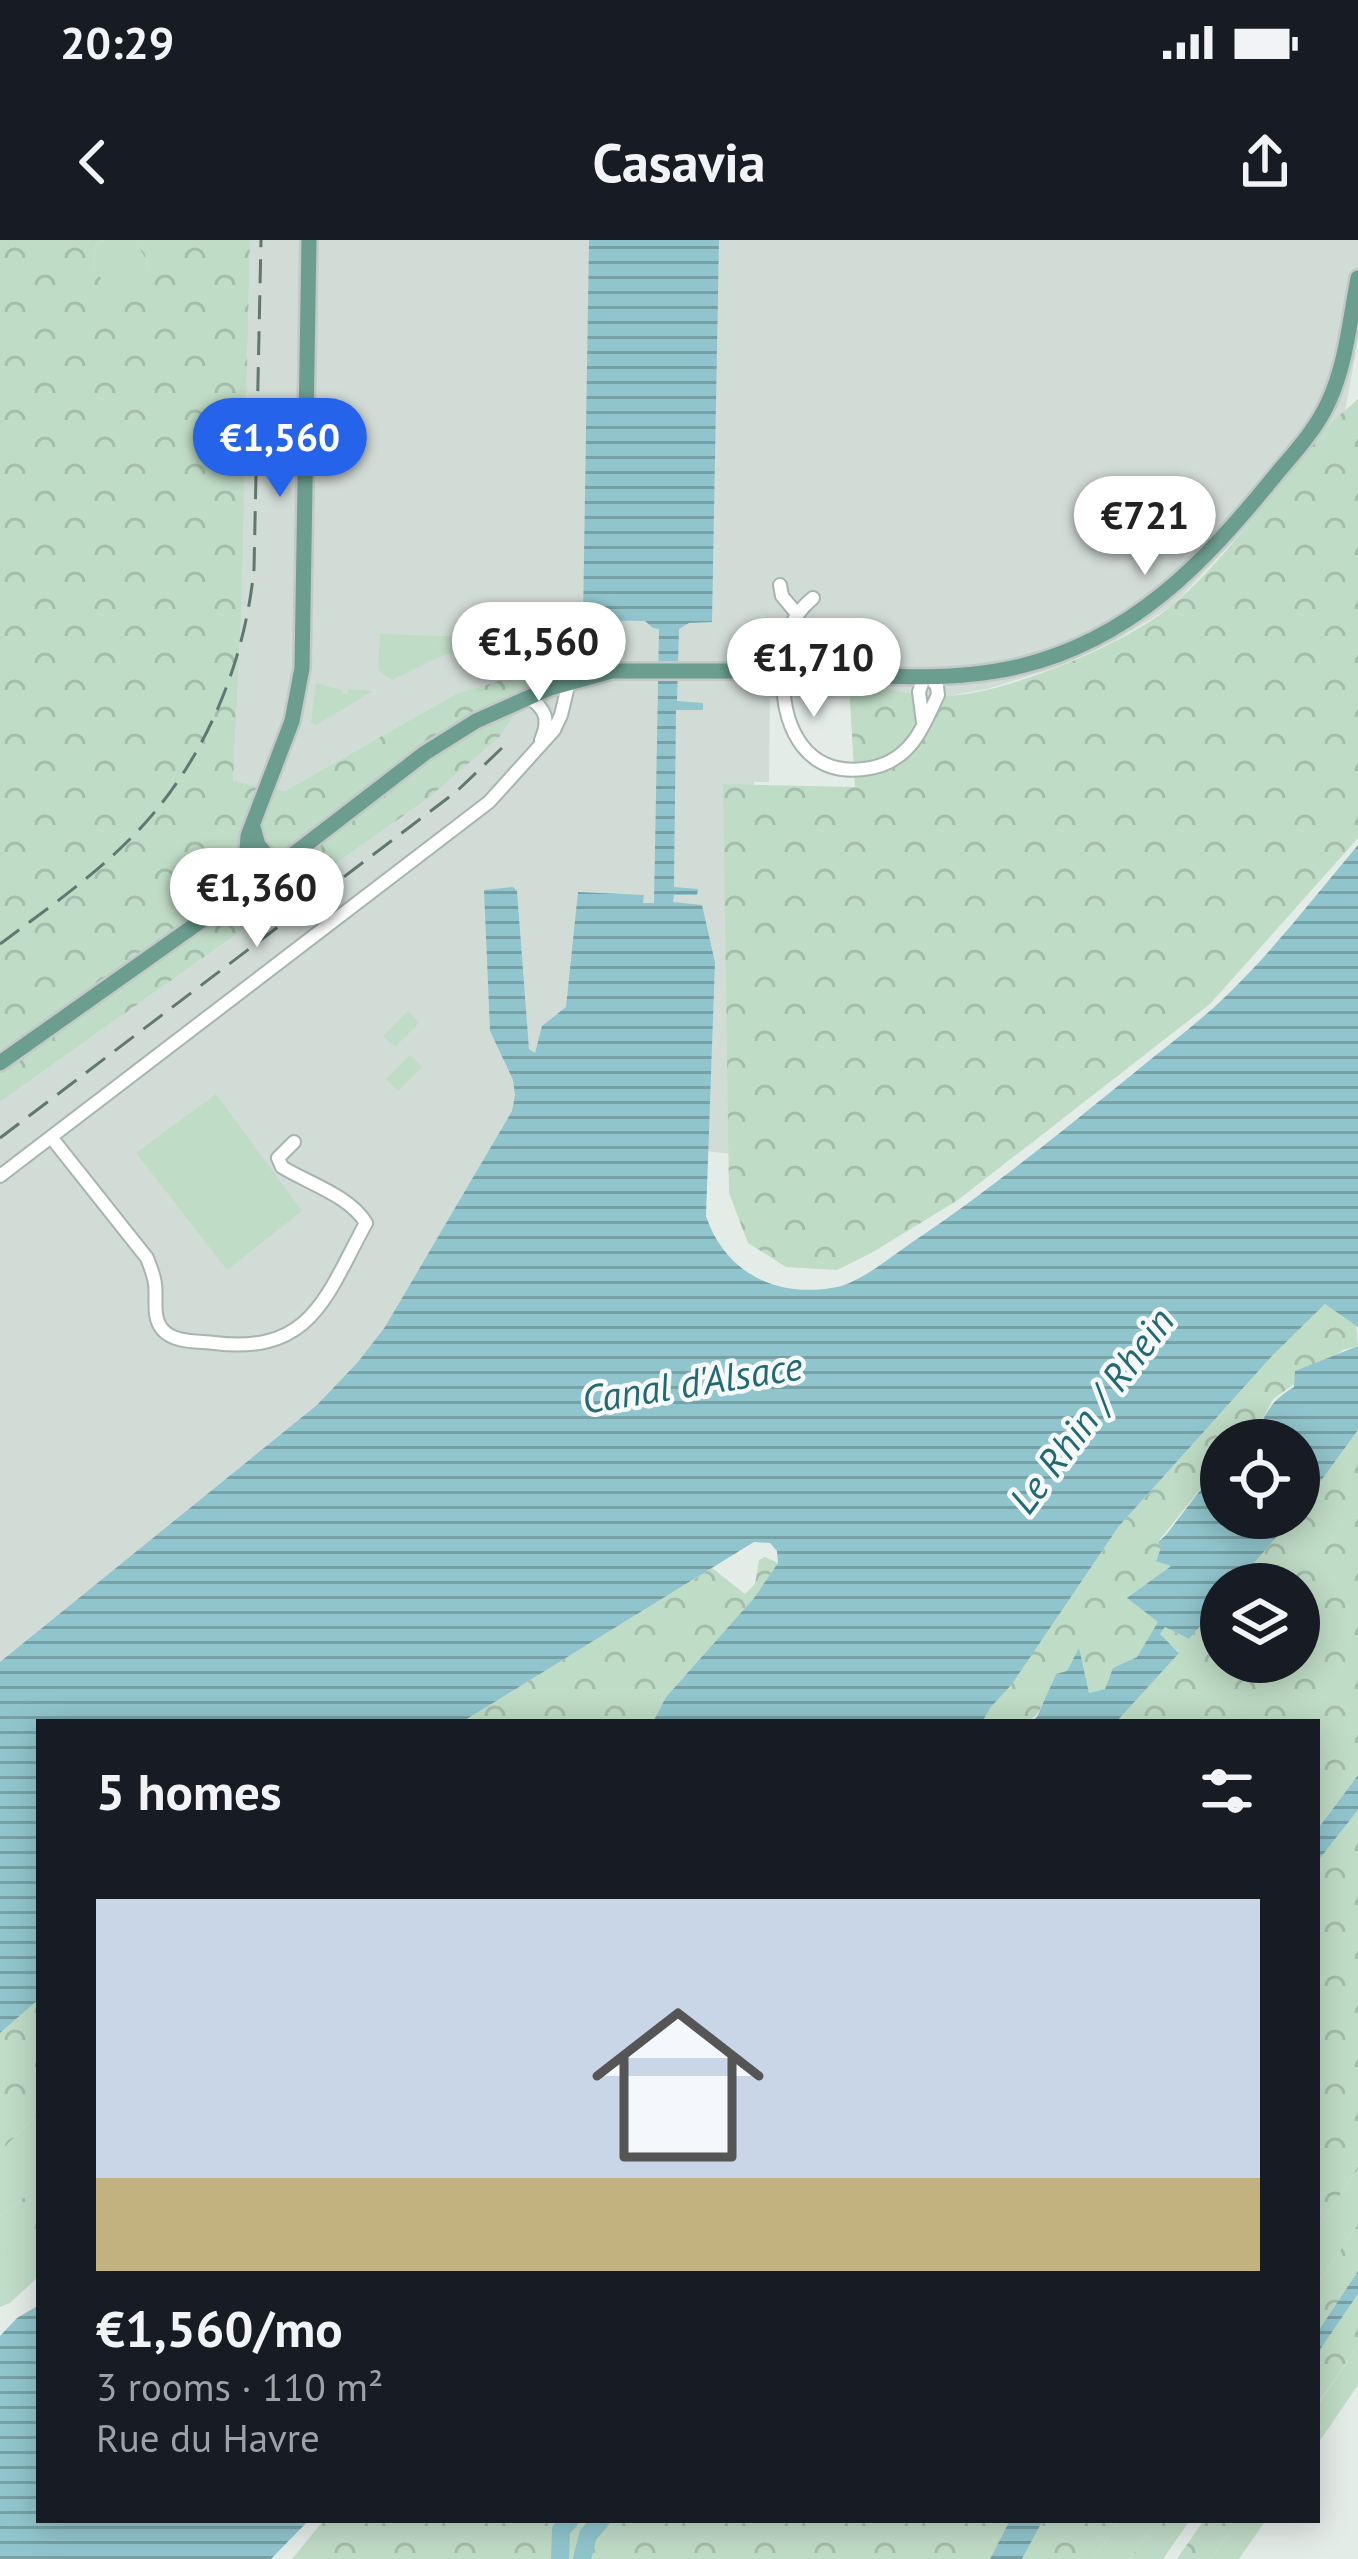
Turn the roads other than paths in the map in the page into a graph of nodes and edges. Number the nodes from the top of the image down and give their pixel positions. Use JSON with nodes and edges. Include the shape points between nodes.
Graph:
{"nodes":[{"id":1,"x":309,"y":240,"type":"edge"},
{"id":2,"x":1358,"y":278,"type":"edge"},
{"id":3,"x":306,"y":461,"type":"junction"},
{"id":4,"x":327,"y":462,"type":"dead end"},
{"id":5,"x":781,"y":585,"type":"dead end"},
{"id":6,"x":813,"y":598,"type":"dead end"},
{"id":7,"x":797,"y":614,"type":"junction"},
{"id":8,"x":978,"y":674,"type":"junction"},
{"id":9,"x":569,"y":682,"type":"junction"},
{"id":10,"x":924,"y":682,"type":"junction"},
{"id":11,"x":938,"y":695,"type":"junction"},
{"id":12,"x":530,"y":700,"type":"junction"},
{"id":13,"x":923,"y":723,"type":"junction"},
{"id":14,"x":537,"y":747,"type":"junction"},
{"id":15,"x":253,"y":824,"type":"junction"},
{"id":16,"x":277,"y":867,"type":"junction"},
{"id":17,"x":254,"y":884,"type":"junction"},
{"id":18,"x":0,"y":1064,"type":"edge"},
{"id":19,"x":51,"y":1137,"type":"junction"},
{"id":20,"x":294,"y":1142,"type":"dead end"},
{"id":21,"x":0,"y":1176,"type":"edge"}],
"edges":[{"from":1,"to":3,"type":"main road"},
{"from":2,"to":8,"type":"main road","via":[[1328,403],[1233,525],[1172,588],[1109,632],[1048,659]]},
{"from":3,"to":4,"type":"street"},
{"from":3,"to":15,"type":"main road","via":[[300,687]]},
{"from":5,"to":7,"type":"street"},
{"from":6,"to":7,"type":"street"},
{"from":7,"to":13,"type":"street","via":[[785,643],[784,704],[792,731],[814,757],[840,769],[878,766],[906,750]]},
{"from":8,"to":10,"type":"main road"},
{"from":8,"to":11,"type":"street"},
{"from":9,"to":10,"type":"main road","via":[[653,670]]},
{"from":9,"to":12,"type":"main road"},
{"from":9,"to":14,"type":"street","via":[[558,723]]},
{"from":10,"to":11,"type":"street"},
{"from":10,"to":13,"type":"street"},
{"from":11,"to":13,"type":"street"},
{"from":12,"to":14,"type":"street","via":[[547,722]]},
{"from":12,"to":16,"type":"main road","via":[[444,740]]},
{"from":14,"to":19,"type":"street","via":[[480,810]]},
{"from":15,"to":16,"type":"main road"},
{"from":15,"to":17,"type":"main road","via":[[247,850]]},
{"from":16,"to":17,"type":"main road"},
{"from":17,"to":18,"type":"main road"},
{"from":19,"to":20,"type":"street","via":[[147,1258],[164,1332],[228,1345],[272,1341],[310,1319],[366,1223],[282,1167],[278,1158]]},
{"from":19,"to":21,"type":"street"}]}
